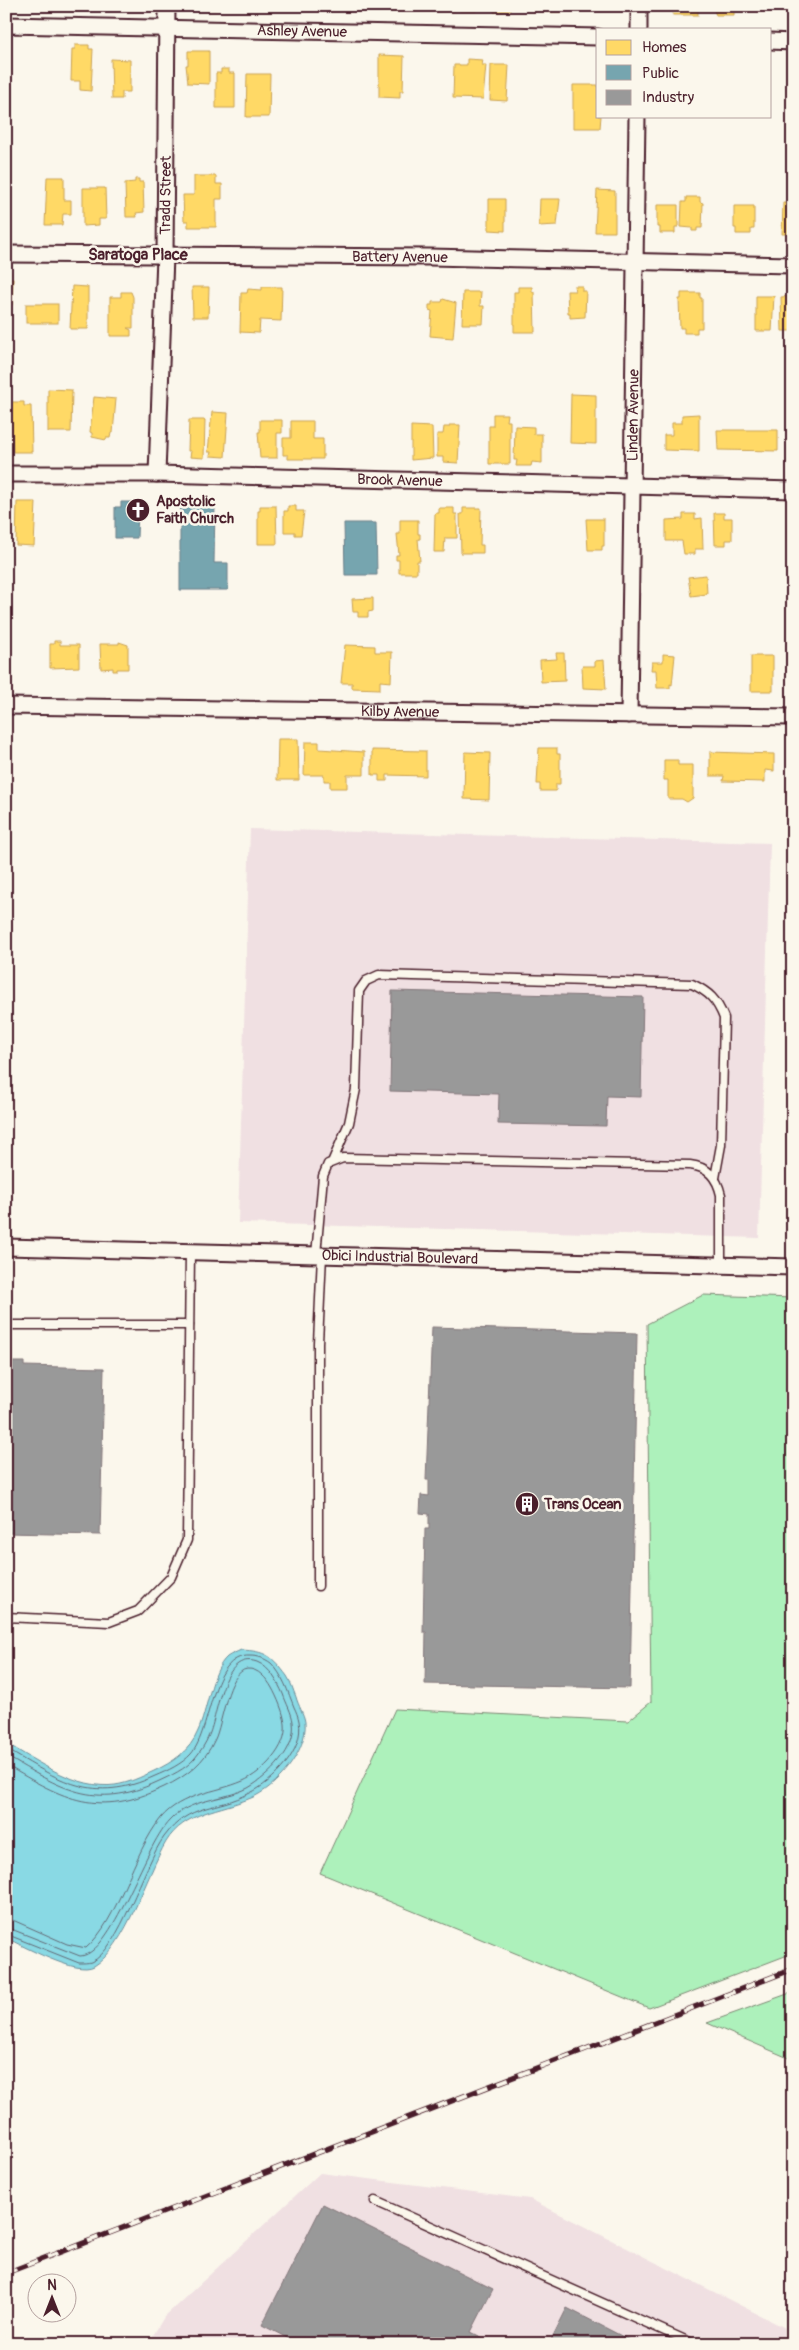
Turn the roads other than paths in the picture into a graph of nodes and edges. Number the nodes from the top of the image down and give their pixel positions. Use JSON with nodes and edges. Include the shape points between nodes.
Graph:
{"nodes":[{"id":1,"x":167,"y":6,"type":"edge"},
{"id":2,"x":640,"y":6,"type":"edge"},
{"id":3,"x":6,"y":25,"type":"edge"},
{"id":4,"x":167,"y":27,"type":"junction"},
{"id":5,"x":639,"y":28,"type":"edge"},
{"id":6,"x":596,"y":37,"type":"edge"},
{"id":7,"x":772,"y":41,"type":"edge"},
{"id":8,"x":793,"y":42,"type":"edge"},
{"id":9,"x":637,"y":118,"type":"edge"},
{"id":10,"x":6,"y":254,"type":"edge"},
{"id":11,"x":165,"y":256,"type":"junction"},
{"id":12,"x":636,"y":263,"type":"junction"},
{"id":13,"x":793,"y":265,"type":"edge"},
{"id":14,"x":6,"y":474,"type":"edge"},
{"id":15,"x":157,"y":474,"type":"junction"},
{"id":16,"x":631,"y":487,"type":"junction"},
{"id":17,"x":793,"y":490,"type":"edge"},
{"id":18,"x":6,"y":706,"type":"edge"},
{"id":19,"x":629,"y":715,"type":"junction"},
{"id":20,"x":793,"y":717,"type":"edge"},
{"id":21,"x":333,"y":1160,"type":"junction"},
{"id":22,"x":715,"y":1178,"type":"junction"},
{"id":23,"x":6,"y":1247,"type":"edge"},
{"id":24,"x":190,"y":1251,"type":"junction"},
{"id":25,"x":319,"y":1255,"type":"junction"},
{"id":26,"x":721,"y":1266,"type":"junction"},
{"id":27,"x":793,"y":1268,"type":"edge"},
{"id":28,"x":6,"y":1325,"type":"edge"},
{"id":29,"x":190,"y":1325,"type":"junction"},
{"id":30,"x":318,"y":1586,"type":"dead end"},
{"id":31,"x":6,"y":1617,"type":"edge"},
{"id":32,"x":375,"y":2201,"type":"dead end"},
{"id":33,"x":694,"y":2344,"type":"edge"}],
"edges":[{"from":1,"to":4,"type":"street","name":"Tradd Street"},
{"from":2,"to":5,"type":"street"},
{"from":3,"to":4,"type":"street","name":"Ashley Avenue"},
{"from":4,"to":6,"type":"street","name":"Ashley Avenue"},
{"from":4,"to":11,"type":"street","name":"Tradd Street"},
{"from":7,"to":8,"type":"street"},
{"from":9,"to":12,"type":"street","name":"Linden Avenue"},
{"from":10,"to":11,"type":"street","name":"Battery Avenue"},
{"from":11,"to":12,"type":"street","name":"Battery Avenue","via":[[430,257]]},
{"from":11,"to":15,"type":"street","name":"Tradd Street"},
{"from":12,"to":13,"type":"street","name":"Battery Avenue"},
{"from":12,"to":16,"type":"street","name":"Linden Avenue"},
{"from":14,"to":15,"type":"street","name":"Brook Avenue"},
{"from":15,"to":16,"type":"street","name":"Brook Avenue"},
{"from":16,"to":17,"type":"street","name":"Brook Avenue"},
{"from":16,"to":19,"type":"street","name":"Linden Avenue"},
{"from":18,"to":19,"type":"street","name":"Kilby Avenue"},
{"from":19,"to":20,"type":"street","name":"Kilby Avenue"},
{"from":21,"to":22,"type":"lane","via":[[393,1158],[690,1165],[703,1168]]},
{"from":21,"to":22,"type":"lane","via":[[349,1123],[356,1088],[360,991],[366,981],[379,974],[692,984],[713,997],[724,1018],[721,1145]]},
{"from":21,"to":25,"type":"lane","via":[[325,1168],[323,1176]]},
{"from":22,"to":26,"type":"lane","via":[[721,1195]]},
{"from":23,"to":24,"type":"street","name":"Obici Industrial Boulevard"},
{"from":24,"to":25,"type":"street","name":"Obici Industrial Boulevard"},
{"from":24,"to":29,"type":"lane"},
{"from":25,"to":26,"type":"street","name":"Obici Industrial Boulevard"},
{"from":25,"to":30,"type":"lane"},
{"from":26,"to":27,"type":"street","name":"Obici Industrial Boulevard"},
{"from":28,"to":29,"type":"lane"},
{"from":29,"to":31,"type":"lane","via":[[187,1540],[171,1577],[138,1611],[108,1622]]},
{"from":32,"to":33,"type":"lane"}]}
